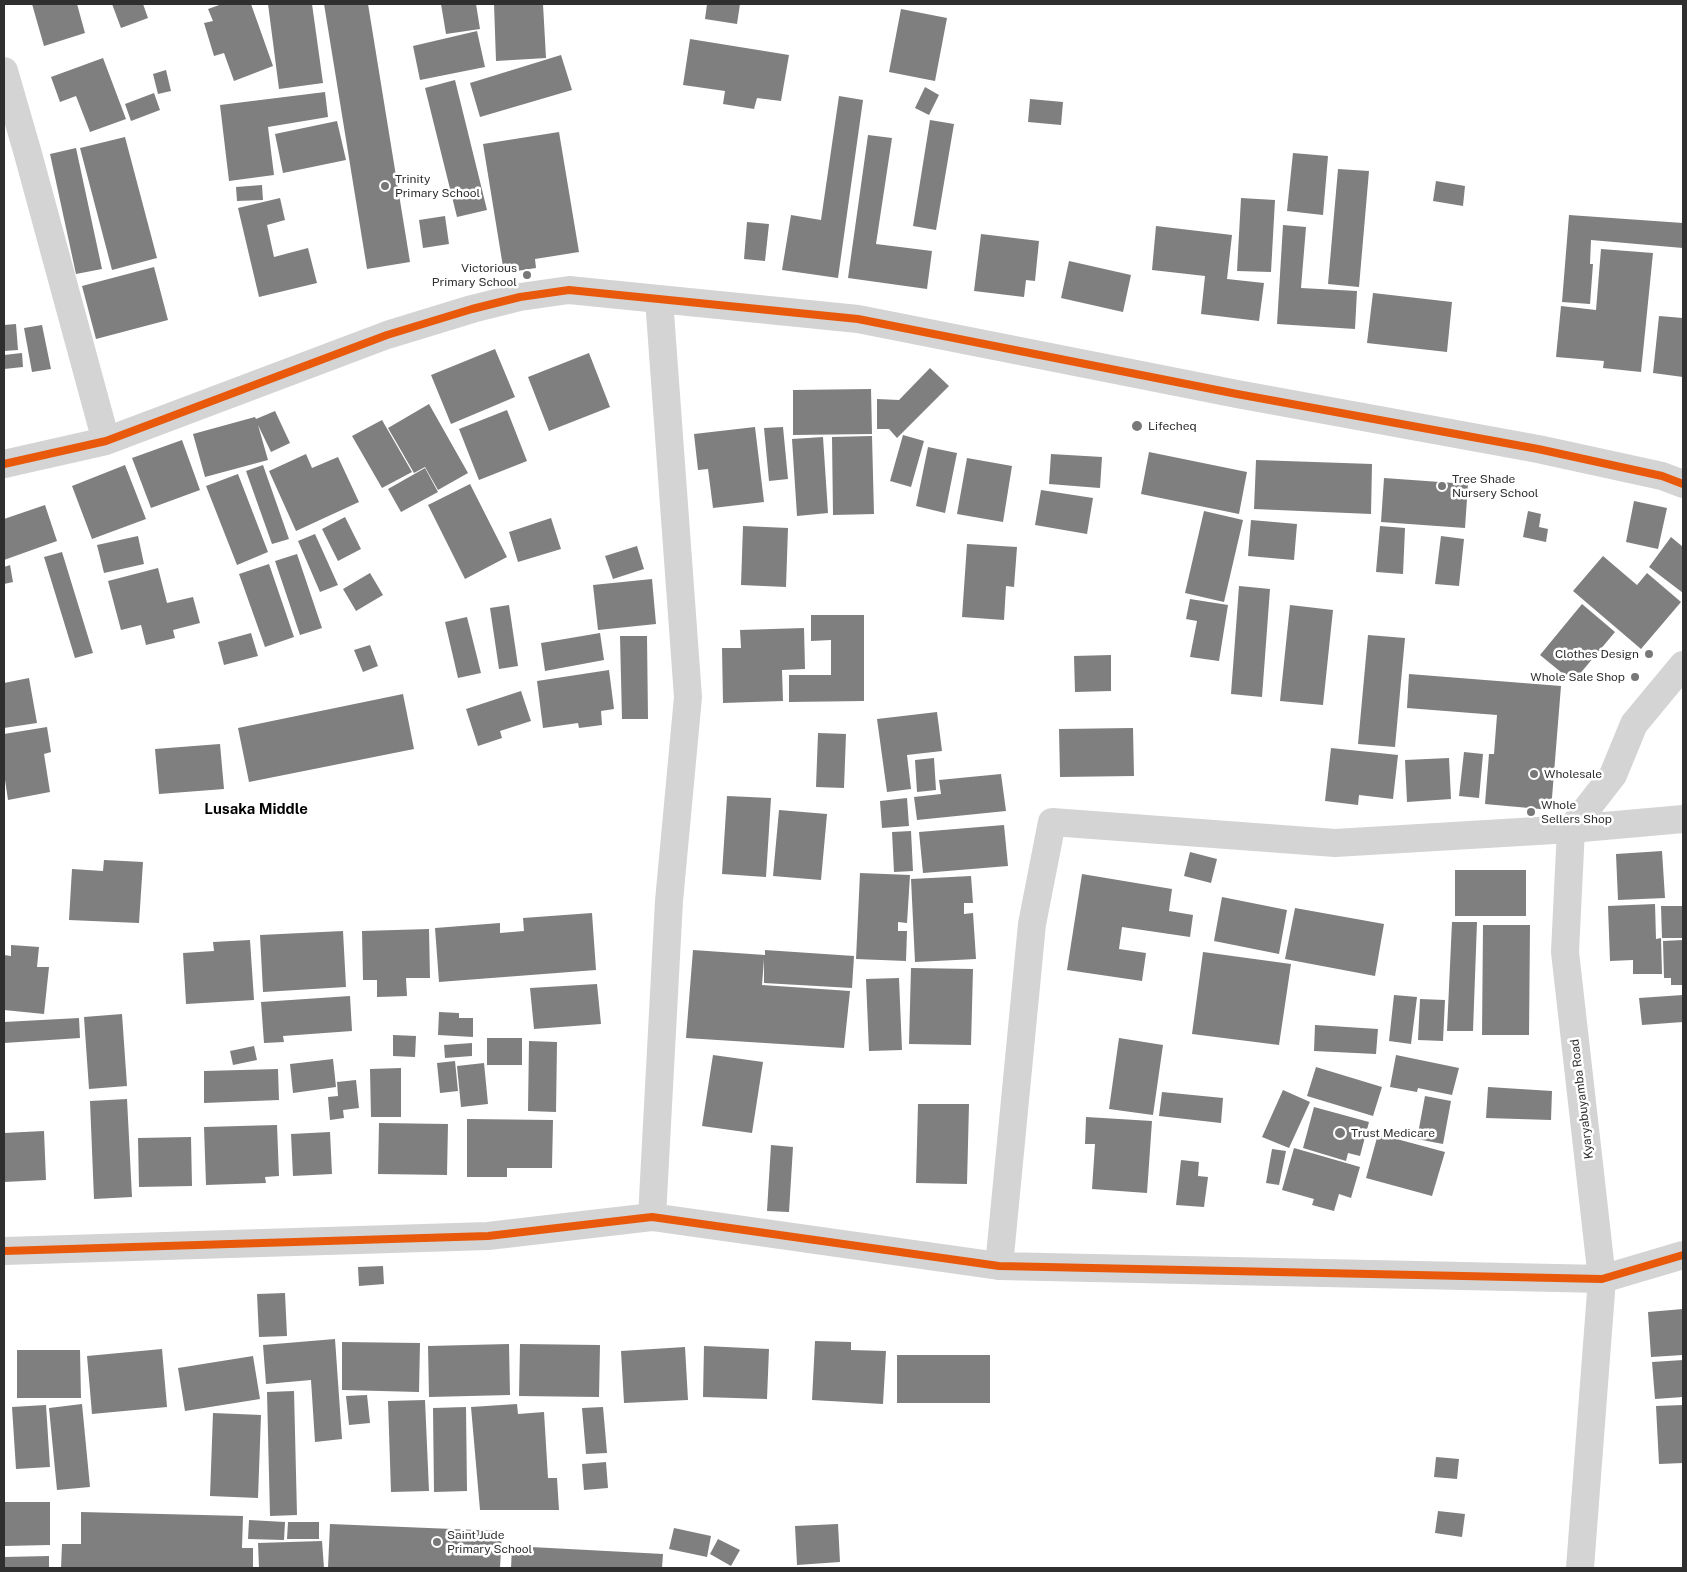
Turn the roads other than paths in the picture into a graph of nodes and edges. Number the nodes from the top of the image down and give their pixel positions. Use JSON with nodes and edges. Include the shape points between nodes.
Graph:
{"nodes":[{"id":1,"x":4,"y":71,"type":"edge"},
{"id":2,"x":659,"y":299,"type":"junction"},
{"id":3,"x":106,"y":441,"type":"junction"},
{"id":4,"x":4,"y":464,"type":"edge"},
{"id":5,"x":1683,"y":484,"type":"edge"},
{"id":6,"x":1683,"y":665,"type":"edge"},
{"id":7,"x":1683,"y":819,"type":"edge"},
{"id":8,"x":1571,"y":829,"type":"junction"},
{"id":9,"x":652,"y":1217,"type":"junction"},
{"id":10,"x":4,"y":1252,"type":"edge"},
{"id":11,"x":1683,"y":1255,"type":"edge"},
{"id":12,"x":999,"y":1266,"type":"junction"},
{"id":13,"x":1602,"y":1279,"type":"junction"},
{"id":14,"x":1580,"y":1568,"type":"edge"}],
"edges":[{"from":1,"to":3,"type":"street"},
{"from":2,"to":3,"type":"street","via":[[569,290],[520,297],[472,309],[387,335]]},
{"from":2,"to":5,"type":"street","via":[[858,319],[1538,449],[1662,476]]},
{"from":2,"to":9,"type":"street","via":[[688,697],[668,901]]},
{"from":3,"to":4,"type":"street"},
{"from":6,"to":8,"type":"street","via":[[1634,724],[1612,775]]},
{"from":7,"to":8,"type":"street"},
{"from":8,"to":12,"type":"street","via":[[1335,843],[1052,822],[1032,924]]},
{"from":8,"to":13,"type":"street","name":"Kyaryabuyamba Road","via":[[1565,952]]},
{"from":9,"to":10,"type":"street","via":[[488,1236]]},
{"from":9,"to":12,"type":"street"},
{"from":11,"to":13,"type":"street"},
{"from":12,"to":13,"type":"street"},
{"from":13,"to":14,"type":"street","name":"Kyaryabuyamba Road"}]}
